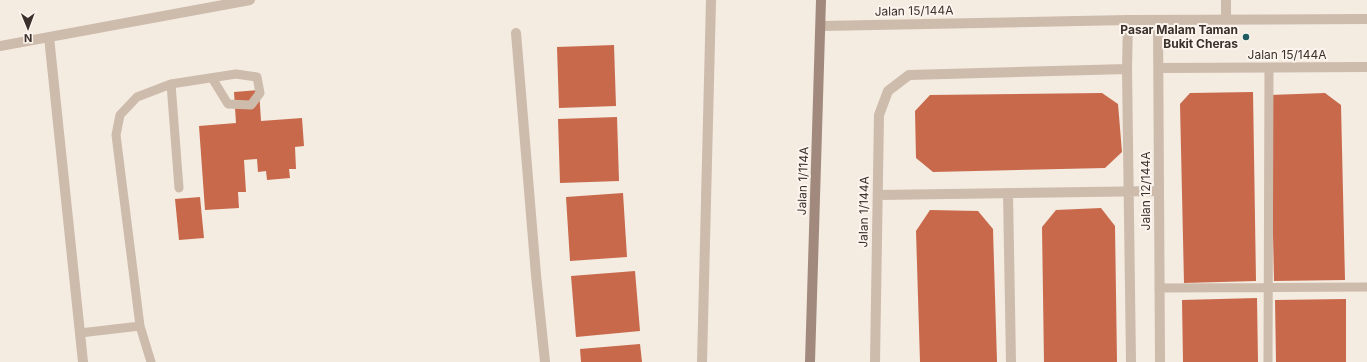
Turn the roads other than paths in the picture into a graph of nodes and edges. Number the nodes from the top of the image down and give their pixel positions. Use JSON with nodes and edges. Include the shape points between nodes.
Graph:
{"nodes":[{"id":1,"x":250,"y":0,"type":"edge"},
{"id":2,"x":711,"y":0,"type":"edge"},
{"id":3,"x":821,"y":0,"type":"edge"},
{"id":4,"x":1226,"y":0,"type":"edge"},
{"id":5,"x":1367,"y":19,"type":"edge"},
{"id":6,"x":1128,"y":20,"type":"junction"},
{"id":7,"x":1158,"y":20,"type":"junction"},
{"id":8,"x":1226,"y":20,"type":"junction"},
{"id":9,"x":821,"y":26,"type":"junction"},
{"id":10,"x":516,"y":33,"type":"dead end"},
{"id":11,"x":50,"y":36,"type":"junction"},
{"id":12,"x":0,"y":46,"type":"edge"},
{"id":13,"x":1367,"y":67,"type":"edge"},
{"id":14,"x":1127,"y":68,"type":"junction"},
{"id":15,"x":1159,"y":68,"type":"junction"},
{"id":16,"x":1268,"y":68,"type":"junction"},
{"id":17,"x":212,"y":78,"type":"junction"},
{"id":18,"x":171,"y":84,"type":"junction"},
{"id":19,"x":179,"y":188,"type":"dead end"},
{"id":20,"x":1129,"y":191,"type":"junction"},
{"id":21,"x":1159,"y":191,"type":"junction"},
{"id":22,"x":1008,"y":193,"type":"junction"},
{"id":23,"x":878,"y":195,"type":"junction"},
{"id":24,"x":1367,"y":287,"type":"edge"},
{"id":25,"x":1159,"y":288,"type":"junction"},
{"id":26,"x":1269,"y":288,"type":"junction"},
{"id":27,"x":140,"y":326,"type":"junction"},
{"id":28,"x":80,"y":333,"type":"junction"},
{"id":29,"x":83,"y":362,"type":"edge"},
{"id":30,"x":150,"y":362,"type":"edge"},
{"id":31,"x":546,"y":362,"type":"edge"},
{"id":32,"x":702,"y":362,"type":"edge"},
{"id":33,"x":810,"y":362,"type":"edge"},
{"id":34,"x":875,"y":362,"type":"edge"},
{"id":35,"x":1011,"y":362,"type":"edge"},
{"id":36,"x":1132,"y":362,"type":"edge"},
{"id":37,"x":1160,"y":362,"type":"edge"},
{"id":38,"x":1268,"y":362,"type":"edge"}],
"edges":[{"from":1,"to":11,"type":"street"},
{"from":2,"to":32,"type":"street"},
{"from":3,"to":9,"type":"street","name":"Jalan 1/114A"},
{"from":4,"to":8,"type":"street"},
{"from":5,"to":8,"type":"street","name":"Jalan 15/144A"},
{"from":6,"to":7,"type":"street","name":"Jalan 15/144A"},
{"from":6,"to":9,"type":"street","name":"Jalan 15/144A"},
{"from":6,"to":14,"type":"street","name":"Jalan 12/144A"},
{"from":7,"to":8,"type":"street","name":"Jalan 15/144A"},
{"from":7,"to":15,"type":"street","name":"Jalan 12/144A"},
{"from":9,"to":33,"type":"street","name":"Jalan 1/114A"},
{"from":10,"to":31,"type":"street","via":[[536,275]]},
{"from":11,"to":12,"type":"street"},
{"from":11,"to":28,"type":"street"},
{"from":13,"to":16,"type":"street","name":"Jalan 15/144A"},
{"from":14,"to":20,"type":"street","name":"Jalan 12/144A"},
{"from":14,"to":23,"type":"street","name":"Jalan 1/144A","via":[[909,75],[888,91],[878,115]]},
{"from":15,"to":16,"type":"street","name":"Jalan 15/144A"},
{"from":15,"to":21,"type":"street","name":"Jalan 12/144A"},
{"from":16,"to":26,"type":"lane"},
{"from":17,"to":17,"type":"lane","via":[[236,74],[257,77],[260,93],[251,105],[228,104]]},
{"from":17,"to":18,"type":"lane"},
{"from":18,"to":19,"type":"lane"},
{"from":18,"to":27,"type":"lane","via":[[137,97],[120,115],[116,135]]},
{"from":20,"to":21,"type":"street"},
{"from":20,"to":22,"type":"street"},
{"from":20,"to":36,"type":"street","name":"Jalan 12/144A"},
{"from":21,"to":25,"type":"street","name":"Jalan 12/144A"},
{"from":22,"to":23,"type":"street"},
{"from":22,"to":35,"type":"street"},
{"from":23,"to":34,"type":"street","name":"Jalan 1/144A"},
{"from":24,"to":26,"type":"lane"},
{"from":25,"to":26,"type":"lane"},
{"from":25,"to":37,"type":"street","name":"Jalan 12/144A"},
{"from":26,"to":38,"type":"lane"},
{"from":27,"to":28,"type":"lane"},
{"from":27,"to":30,"type":"lane"},
{"from":28,"to":29,"type":"street"}]}
